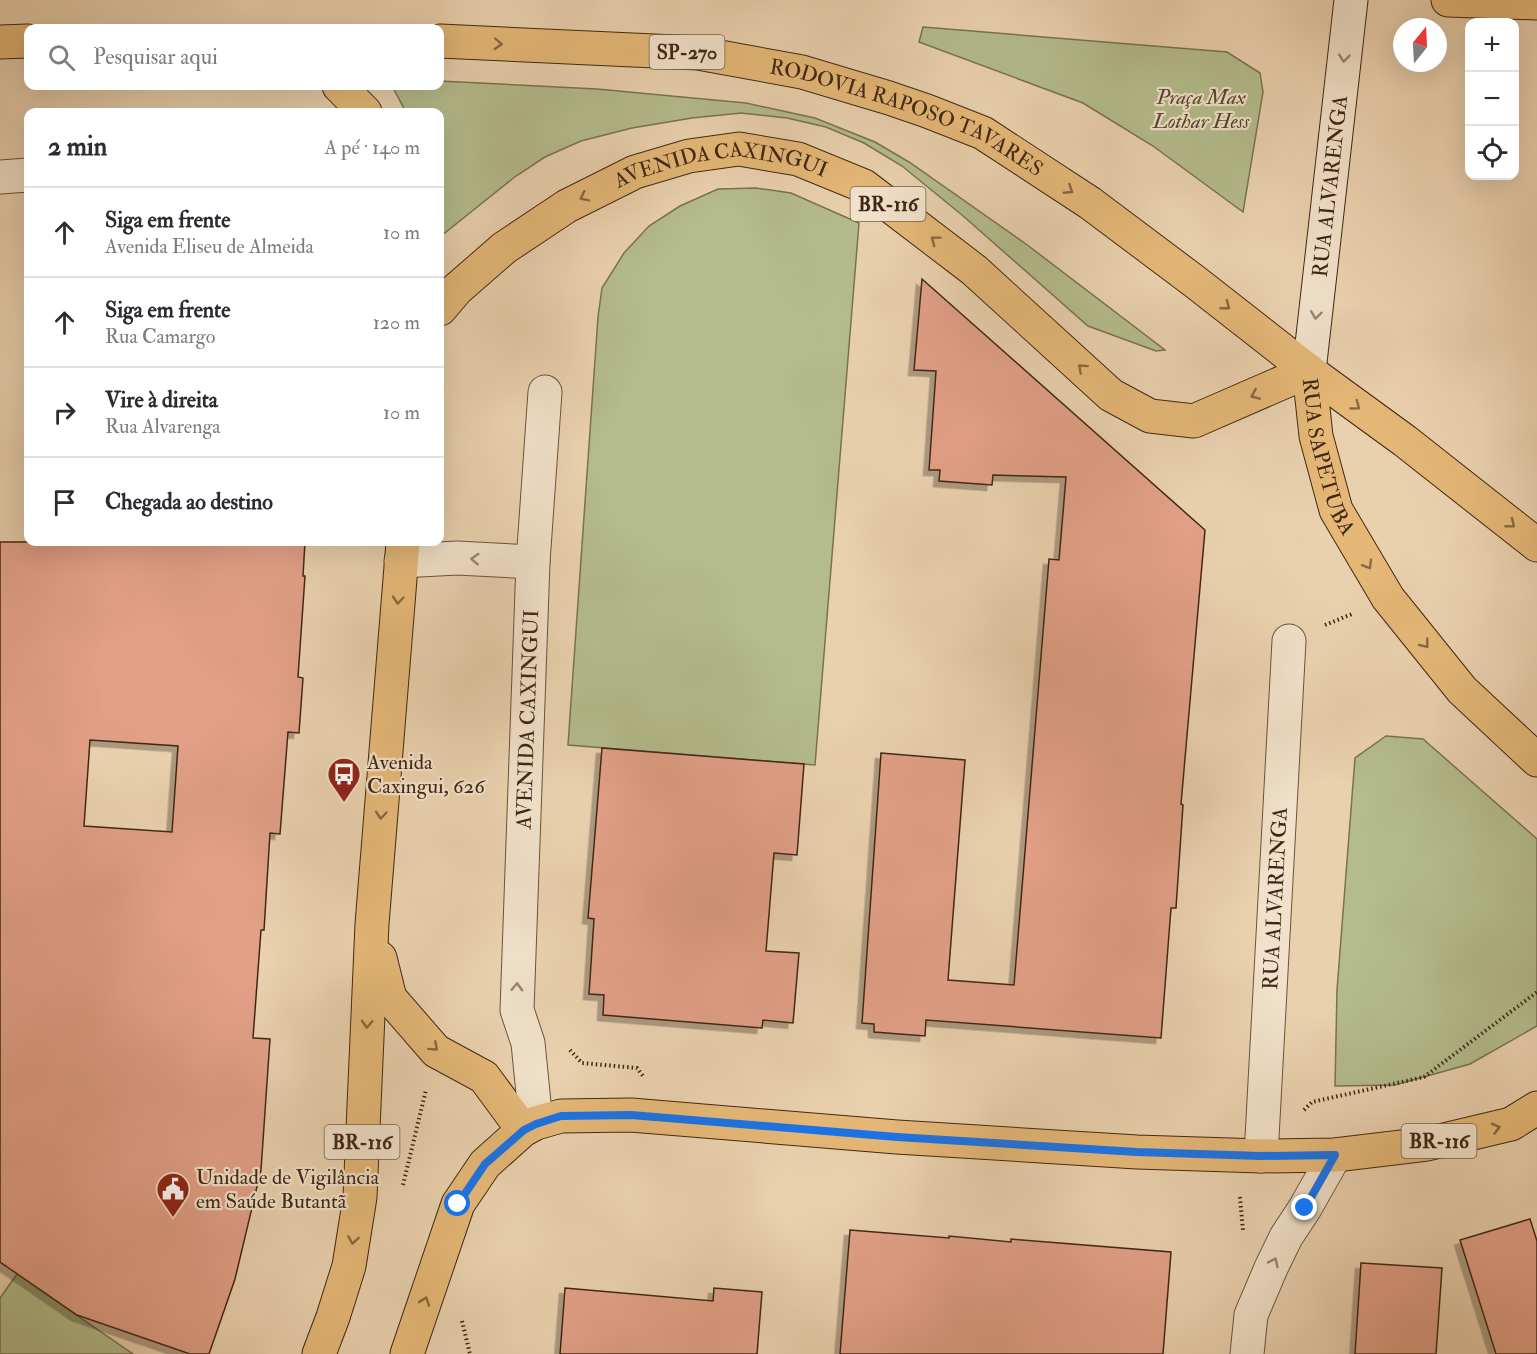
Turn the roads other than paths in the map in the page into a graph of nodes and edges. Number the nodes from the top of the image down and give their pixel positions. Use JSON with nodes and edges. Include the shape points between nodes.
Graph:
{"nodes":[{"id":1,"x":1351,"y":0,"type":"edge"},
{"id":2,"x":1448,"y":0,"type":"edge"},
{"id":3,"x":1537,"y":3,"type":"edge"},
{"id":4,"x":24,"y":40,"type":"edge"},
{"id":5,"x":444,"y":41,"type":"edge"},
{"id":6,"x":0,"y":42,"type":"edge"},
{"id":7,"x":343,"y":90,"type":"edge"},
{"id":8,"x":361,"y":108,"type":"edge"},
{"id":9,"x":24,"y":175,"type":"edge"},
{"id":10,"x":0,"y":177,"type":"edge"},
{"id":11,"x":444,"y":304,"type":"edge"},
{"id":12,"x":1309,"y":371,"type":"junction"},
{"id":13,"x":545,"y":392,"type":"dead end"},
{"id":14,"x":1537,"y":545,"type":"edge"},
{"id":15,"x":402,"y":551,"type":"edge"},
{"id":16,"x":533,"y":562,"type":"junction"},
{"id":17,"x":1289,"y":641,"type":"road end"},
{"id":18,"x":1537,"y":760,"type":"edge"},
{"id":19,"x":372,"y":924,"type":"junction"},
{"id":20,"x":528,"y":1043,"type":"junction"},
{"id":21,"x":484,"y":1077,"type":"junction"},
{"id":22,"x":1537,"y":1108,"type":"edge"},
{"id":23,"x":530,"y":1127,"type":"junction"},
{"id":24,"x":1335,"y":1155,"type":"junction"},
{"id":25,"x":1261,"y":1156,"type":"junction"},
{"id":26,"x":319,"y":1354,"type":"edge"},
{"id":27,"x":406,"y":1354,"type":"edge"},
{"id":28,"x":1247,"y":1354,"type":"edge"}],
"edges":[{"from":1,"to":12,"type":"street","name":"RUA ALVARENGA","one_way":true},
{"from":2,"to":3,"type":"main road"},
{"from":4,"to":6,"type":"main road"},
{"from":5,"to":12,"type":"main road","name":"RODOVIA RAPOSO TAVARES","number":"SP-270","one_way":true,"via":[[698,53],[802,72],[927,111],[983,133],[1090,203]]},
{"from":7,"to":8,"type":"main road"},
{"from":9,"to":10,"type":"street"},
{"from":12,"to":11,"type":"main road","name":"AVENIDA CAXINGUI","number":"BR-116","one_way":true,"via":[[1194,421],[1150,416],[1111,395],[974,270],[864,186],[798,159],[739,149],[689,156],[635,172],[567,206],[504,248]]},
{"from":12,"to":14,"type":"main road","name":"RUA SAPETUBA","one_way":true},
{"from":12,"to":18,"type":"main road","name":"RUA SAPETUBA","one_way":true,"via":[[1316,436],[1336,510],[1388,598],[1462,690]]},
{"from":13,"to":16,"type":"street","name":"AVENIDA CAXINGUI"},
{"from":16,"to":15,"type":"street","one_way":true},
{"from":15,"to":19,"type":"main road","number":"BR-116","one_way":true},
{"from":20,"to":16,"type":"street","name":"AVENIDA CAXINGUI","one_way":true,"via":[[516,1010]]},
{"from":17,"to":25,"type":"street","name":"RUA ALVARENGA"},
{"from":19,"to":21,"type":"main road","number":"BR-116","one_way":true,"via":[[390,998],[436,1051]]},
{"from":19,"to":26,"type":"main road","number":"BR-116","one_way":true,"via":[[360,1197],[349,1266]]},
{"from":20,"to":21,"type":"street","via":[[518,1073]]},
{"from":20,"to":23,"type":"street","name":"AVENIDA CAXINGUI"},
{"from":21,"to":23,"type":"main road","number":"BR-116"},
{"from":24,"to":22,"type":"main road","number":"BR-116","one_way":true,"via":[[1427,1144],[1511,1124]]},
{"from":23,"to":25,"type":"main road","number":"BR-116","via":[[561,1116],[631,1115],[909,1138]]},
{"from":27,"to":23,"type":"main road","number":"BR-116","one_way":true,"via":[[458,1204],[485,1164]]},
{"from":24,"to":25,"type":"main road","number":"BR-116"},
{"from":28,"to":24,"type":"street","one_way":true,"via":[[1251,1315],[1271,1268]]}]}
